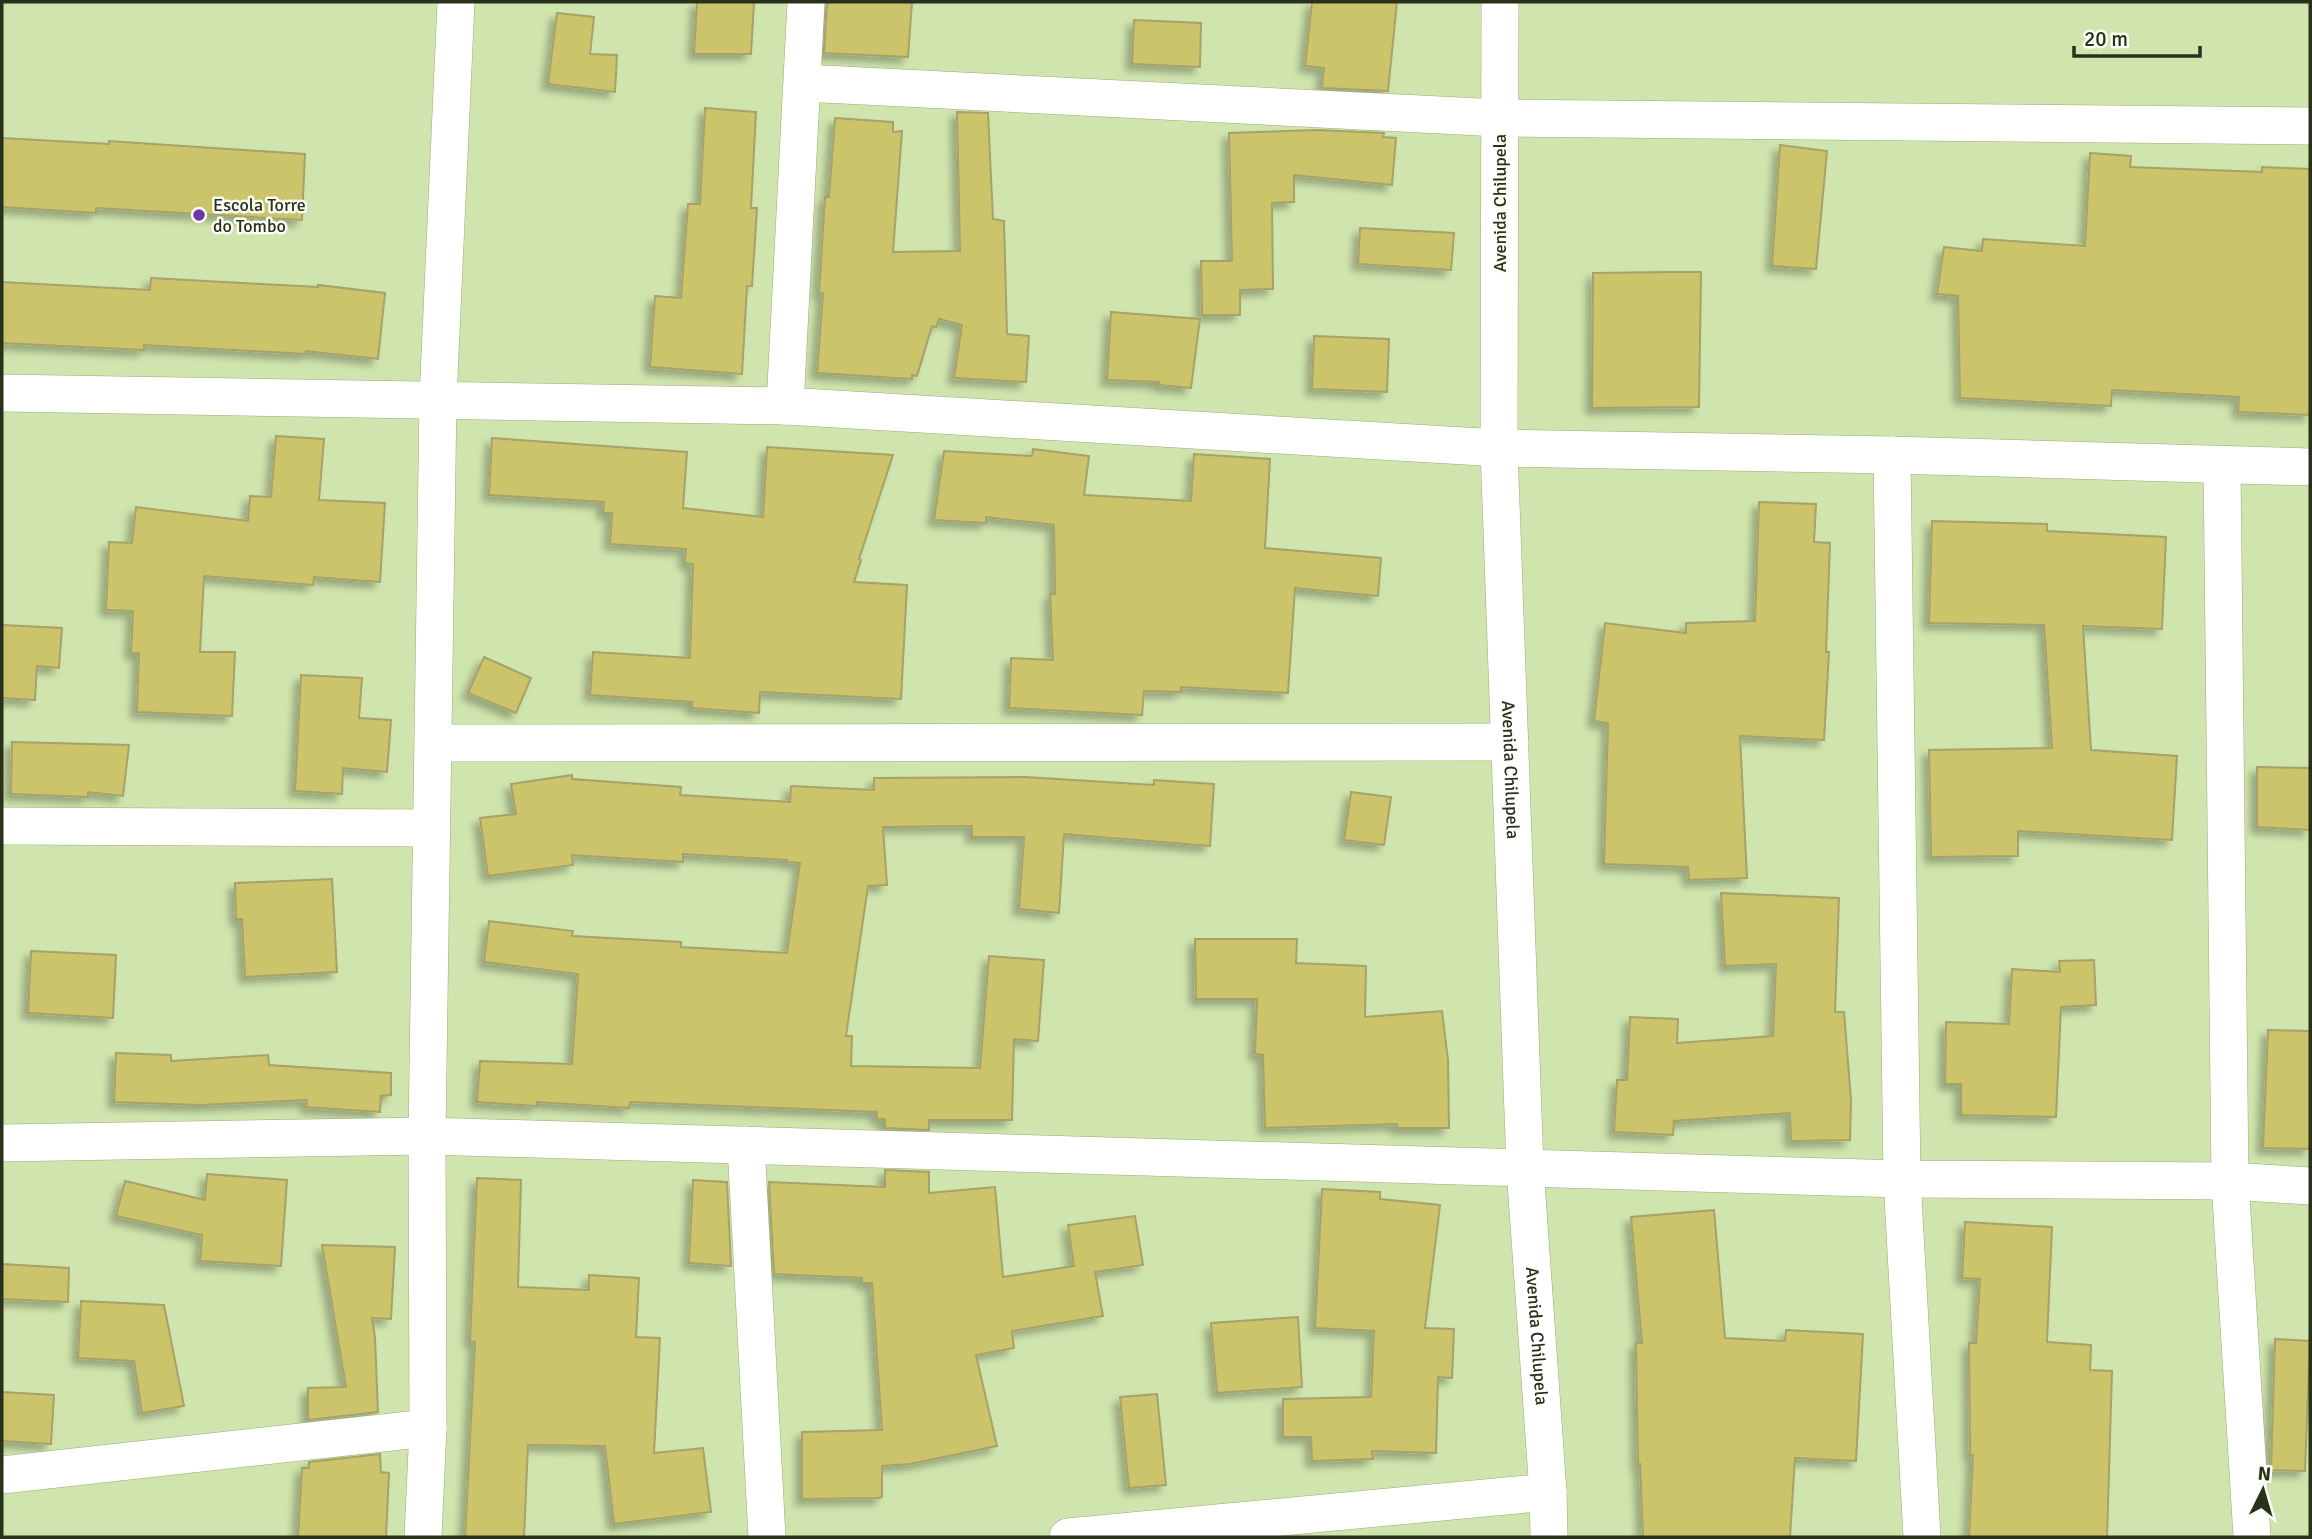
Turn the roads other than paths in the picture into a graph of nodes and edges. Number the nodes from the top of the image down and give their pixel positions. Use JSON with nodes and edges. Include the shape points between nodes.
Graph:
{"nodes":[{"id":1,"x":456,"y":2,"type":"edge"},
{"id":2,"x":806,"y":2,"type":"edge"},
{"id":3,"x":1500,"y":2,"type":"edge"},
{"id":4,"x":803,"y":83,"type":"junction"},
{"id":5,"x":1500,"y":118,"type":"junction"},
{"id":6,"x":2310,"y":126,"type":"edge"},
{"id":7,"x":2,"y":393,"type":"edge"},
{"id":8,"x":438,"y":399,"type":"junction"},
{"id":9,"x":785,"y":406,"type":"junction"},
{"id":10,"x":1499,"y":449,"type":"junction"},
{"id":11,"x":1892,"y":455,"type":"junction"},
{"id":12,"x":2222,"y":465,"type":"junction"},
{"id":13,"x":2310,"y":467,"type":"edge"},
{"id":14,"x":1510,"y":742,"type":"junction"},
{"id":15,"x":434,"y":743,"type":"junction"},
{"id":16,"x":2,"y":826,"type":"edge"},
{"id":17,"x":432,"y":828,"type":"junction"},
{"id":18,"x":427,"y":1136,"type":"junction"},
{"id":19,"x":2,"y":1143,"type":"edge"},
{"id":20,"x":746,"y":1145,"type":"junction"},
{"id":21,"x":1525,"y":1168,"type":"junction"},
{"id":22,"x":1902,"y":1179,"type":"junction"},
{"id":23,"x":2230,"y":1181,"type":"junction"},
{"id":24,"x":2310,"y":1186,"type":"edge"},
{"id":25,"x":428,"y":1428,"type":"junction"},
{"id":26,"x":2,"y":1475,"type":"edge"},
{"id":27,"x":1548,"y":1492,"type":"junction"},
{"id":28,"x":423,"y":1537,"type":"edge"},
{"id":29,"x":767,"y":1537,"type":"edge"},
{"id":30,"x":1068,"y":1537,"type":"edge"},
{"id":31,"x":1549,"y":1537,"type":"edge"},
{"id":32,"x":1922,"y":1537,"type":"edge"},
{"id":33,"x":2252,"y":1537,"type":"edge"}],
"edges":[{"from":1,"to":8,"type":"street"},
{"from":2,"to":4,"type":"street"},
{"from":3,"to":5,"type":"street","name":"Avenida Chilupela"},
{"from":4,"to":5,"type":"street"},
{"from":4,"to":9,"type":"street"},
{"from":5,"to":6,"type":"street"},
{"from":5,"to":10,"type":"street","name":"Avenida Chilupela"},
{"from":7,"to":8,"type":"street"},
{"from":8,"to":9,"type":"street"},
{"from":8,"to":15,"type":"street"},
{"from":9,"to":10,"type":"street"},
{"from":10,"to":11,"type":"street"},
{"from":10,"to":14,"type":"street","name":"Avenida Chilupela"},
{"from":11,"to":12,"type":"street"},
{"from":11,"to":22,"type":"street"},
{"from":12,"to":13,"type":"street"},
{"from":12,"to":23,"type":"street"},
{"from":14,"to":15,"type":"street"},
{"from":14,"to":21,"type":"street","name":"Avenida Chilupela"},
{"from":15,"to":17,"type":"street"},
{"from":16,"to":17,"type":"street"},
{"from":17,"to":18,"type":"street"},
{"from":18,"to":19,"type":"street"},
{"from":18,"to":20,"type":"street"},
{"from":18,"to":25,"type":"street"},
{"from":20,"to":21,"type":"street"},
{"from":20,"to":29,"type":"street"},
{"from":21,"to":22,"type":"street"},
{"from":21,"to":27,"type":"street","name":"Avenida Chilupela"},
{"from":22,"to":23,"type":"street"},
{"from":22,"to":32,"type":"street"},
{"from":23,"to":24,"type":"street"},
{"from":23,"to":33,"type":"street"},
{"from":25,"to":26,"type":"street"},
{"from":25,"to":28,"type":"street"},
{"from":27,"to":30,"type":"street"},
{"from":27,"to":31,"type":"street","name":"Avenida Chilupela"}]}
